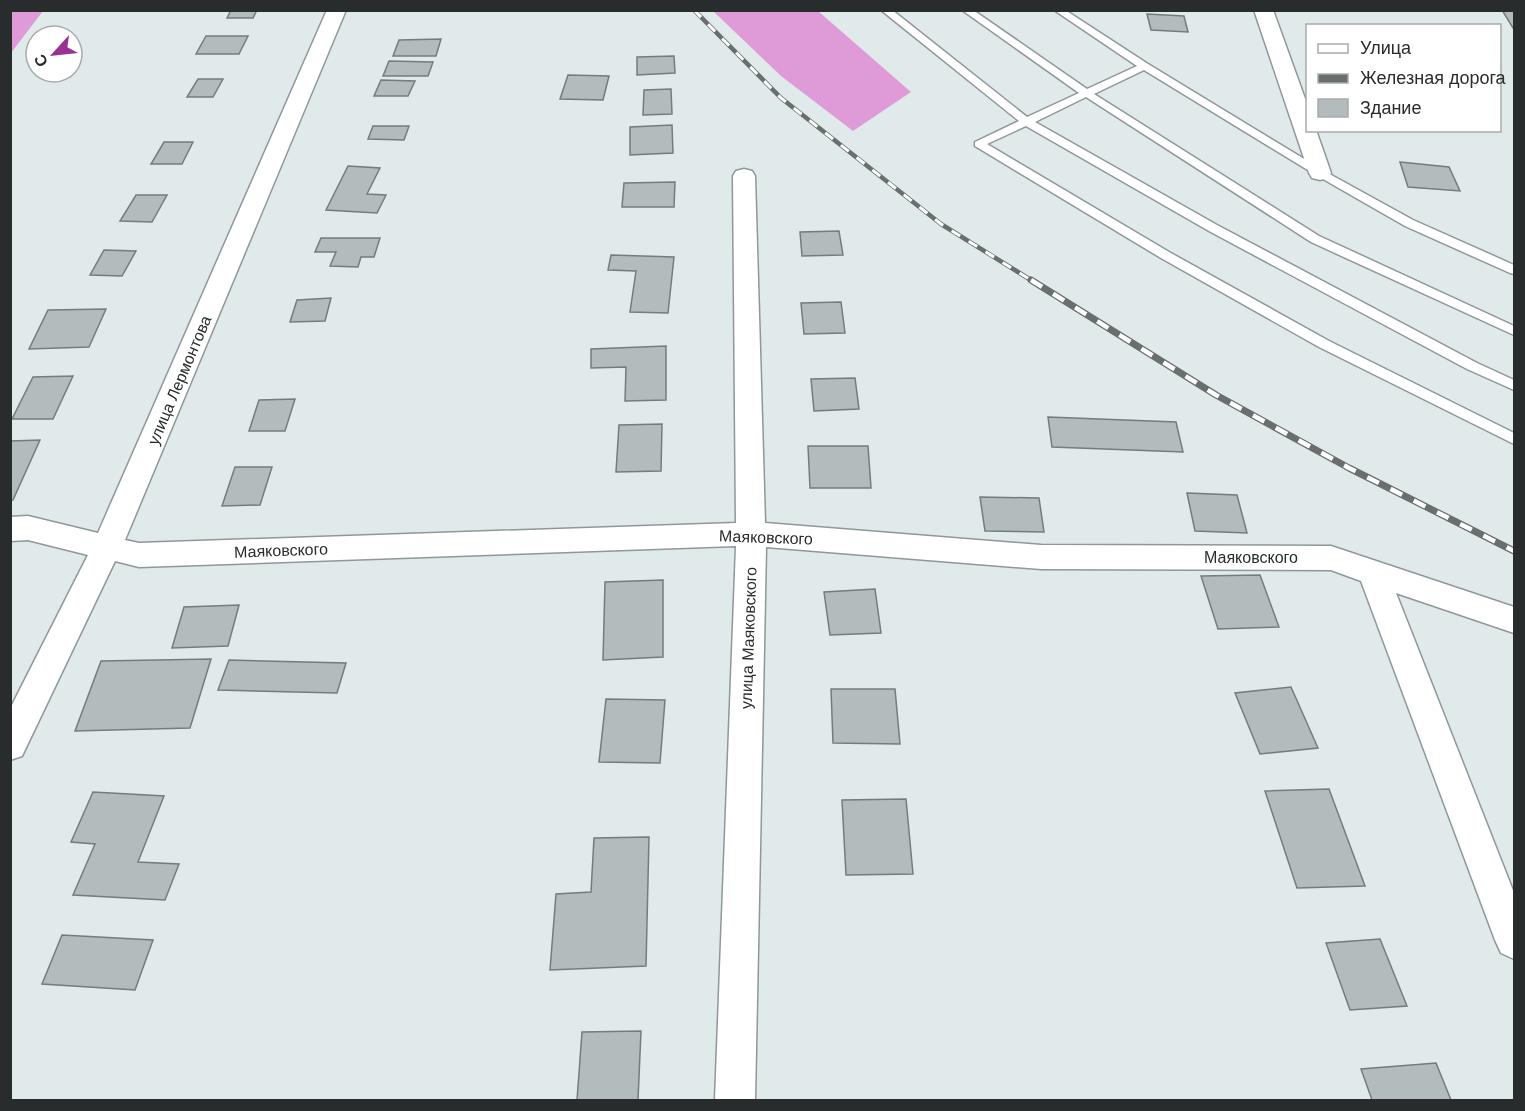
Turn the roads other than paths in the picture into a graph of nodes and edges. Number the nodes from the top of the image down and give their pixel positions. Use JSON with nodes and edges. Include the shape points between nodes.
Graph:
{"nodes":[{"id":1,"x":337,"y":10,"type":"edge"},
{"id":2,"x":885,"y":10,"type":"edge"},
{"id":3,"x":966,"y":10,"type":"edge"},
{"id":4,"x":1058,"y":10,"type":"edge"},
{"id":5,"x":1263,"y":10,"type":"edge"},
{"id":6,"x":1144,"y":66,"type":"junction"},
{"id":7,"x":1086,"y":93,"type":"junction"},
{"id":8,"x":1027,"y":122,"type":"junction"},
{"id":9,"x":1320,"y":173,"type":"junction"},
{"id":10,"x":744,"y":176,"type":"dead end"},
{"id":11,"x":1515,"y":270,"type":"edge"},
{"id":12,"x":1515,"y":331,"type":"edge"},
{"id":13,"x":1515,"y":385,"type":"edge"},
{"id":14,"x":1515,"y":439,"type":"edge"},
{"id":15,"x":10,"y":529,"type":"edge"},
{"id":16,"x":751,"y":534,"type":"junction"},
{"id":17,"x":107,"y":547,"type":"junction"},
{"id":18,"x":1373,"y":572,"type":"junction"},
{"id":19,"x":1515,"y":620,"type":"edge"},
{"id":20,"x":10,"y":745,"type":"edge"},
{"id":21,"x":1515,"y":940,"type":"edge"},
{"id":22,"x":735,"y":1101,"type":"edge"}],
"edges":[{"from":1,"to":17,"type":"street","name":"улица Лермонтова"},
{"from":2,"to":8,"type":"lane"},
{"from":3,"to":7,"type":"lane"},
{"from":4,"to":6,"type":"lane"},
{"from":5,"to":9,"type":"street"},
{"from":6,"to":7,"type":"lane"},
{"from":6,"to":9,"type":"lane"},
{"from":7,"to":8,"type":"lane"},
{"from":7,"to":12,"type":"lane","via":[[1315,240]]},
{"from":8,"to":13,"type":"lane","via":[[1213,228]]},
{"from":8,"to":14,"type":"lane","via":[[978,144],[1324,344]]},
{"from":9,"to":11,"type":"lane","via":[[1408,223]]},
{"from":10,"to":16,"type":"street","name":"улица Маяковского"},
{"from":15,"to":17,"type":"street","name":"Маяковского","via":[[28,528]]},
{"from":16,"to":17,"type":"street","name":"Маяковского","via":[[140,555]]},
{"from":16,"to":18,"type":"street","name":"Маяковского","via":[[1041,557],[1331,558]]},
{"from":16,"to":22,"type":"street","name":"улица Маяковского"},
{"from":17,"to":20,"type":"street","name":"улица Лермонтова"},
{"from":18,"to":19,"type":"street","name":"Маяковского"},
{"from":18,"to":21,"type":"street"}]}
